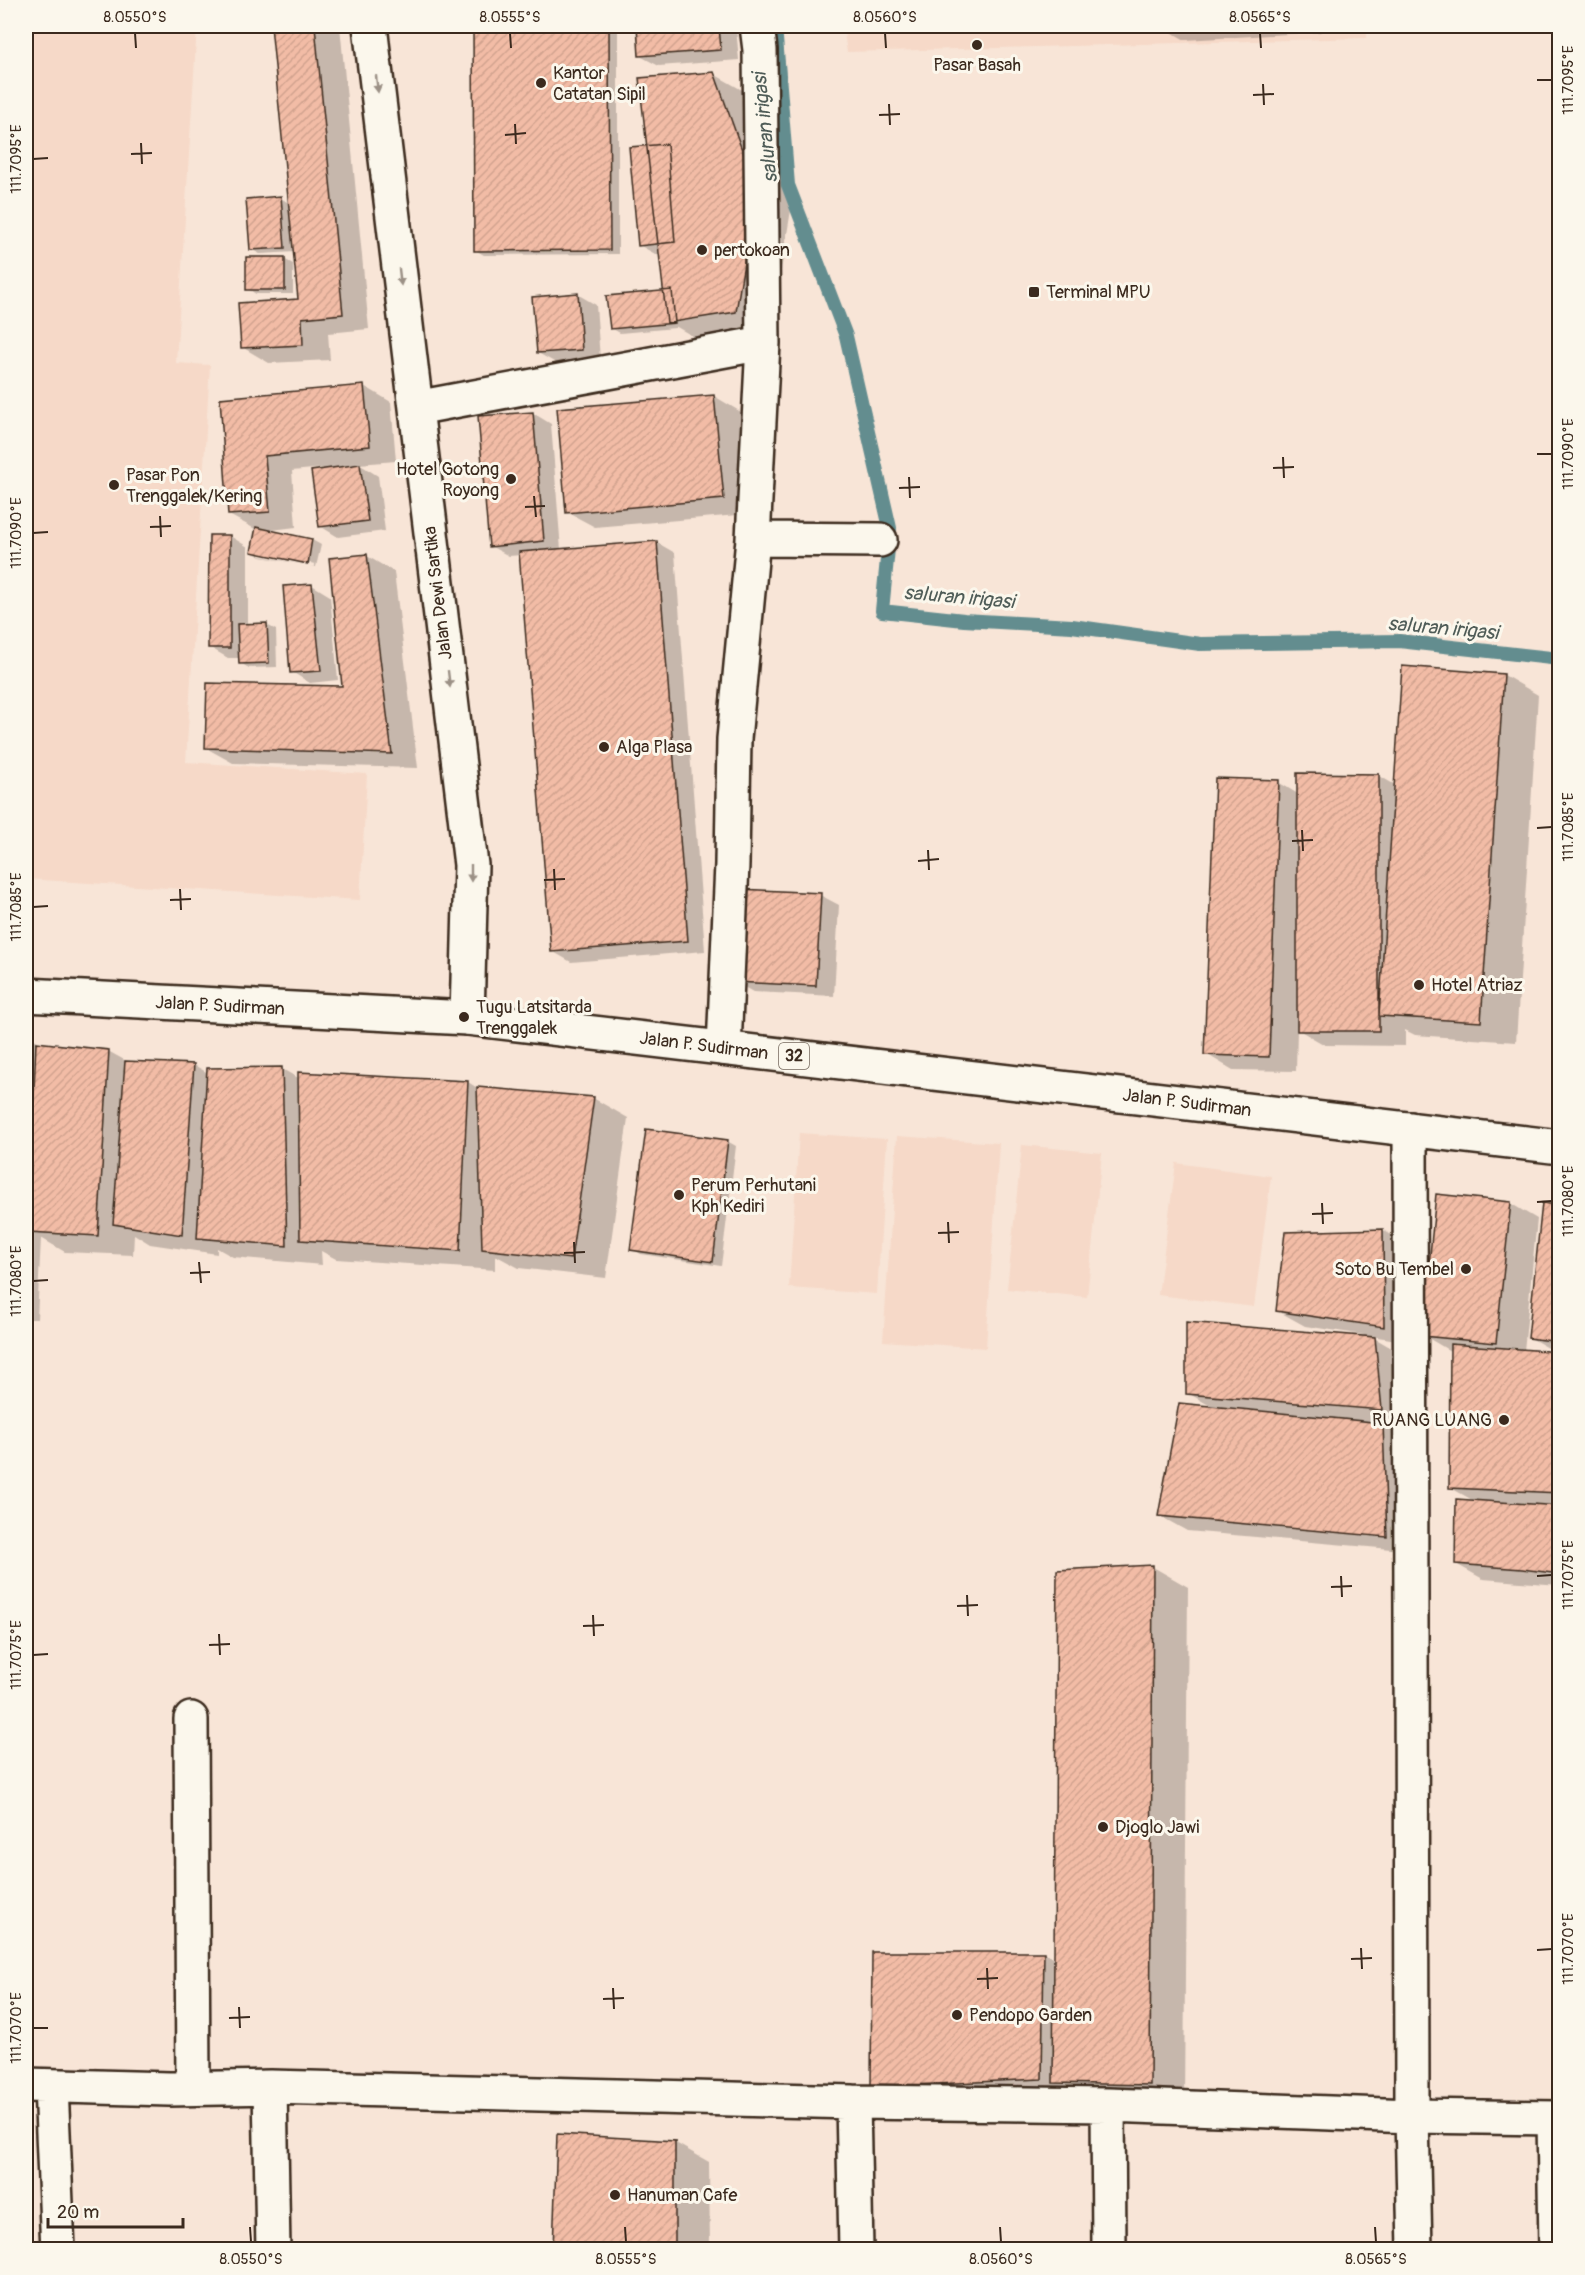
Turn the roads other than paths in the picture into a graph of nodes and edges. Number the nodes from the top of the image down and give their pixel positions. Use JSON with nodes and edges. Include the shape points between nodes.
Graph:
{"nodes":[{"id":1,"x":370,"y":26,"type":"edge"},
{"id":2,"x":757,"y":26,"type":"edge"},
{"id":3,"x":764,"y":343,"type":"junction"},
{"id":4,"x":416,"y":408,"type":"junction"},
{"id":5,"x":753,"y":539,"type":"junction"},
{"id":6,"x":880,"y":540,"type":"dead end"},
{"id":7,"x":26,"y":995,"type":"edge"},
{"id":8,"x":467,"y":1018,"type":"junction"},
{"id":9,"x":724,"y":1048,"type":"junction"},
{"id":10,"x":1410,"y":1129,"type":"junction"},
{"id":11,"x":1560,"y":1147,"type":"edge"},
{"id":12,"x":191,"y":1719,"type":"dead end"},
{"id":13,"x":38,"y":2085,"type":"edge"},
{"id":14,"x":270,"y":2087,"type":"junction"},
{"id":15,"x":193,"y":2088,"type":"junction"},
{"id":16,"x":854,"y":2102,"type":"junction"},
{"id":17,"x":1108,"y":2104,"type":"junction"},
{"id":18,"x":1412,"y":2115,"type":"junction"},
{"id":19,"x":1557,"y":2118,"type":"edge"},
{"id":20,"x":58,"y":2250,"type":"edge"},
{"id":21,"x":273,"y":2250,"type":"edge"},
{"id":22,"x":856,"y":2250,"type":"edge"},
{"id":23,"x":1109,"y":2250,"type":"edge"},
{"id":24,"x":1415,"y":2250,"type":"edge"},
{"id":25,"x":1556,"y":2250,"type":"edge"}],
"edges":[{"from":1,"to":4,"type":"main road","name":"Jalan Dewi Sartika","one_way":true},
{"from":2,"to":3,"type":"main road"},
{"from":3,"to":4,"type":"main road"},
{"from":3,"to":5,"type":"main road"},
{"from":4,"to":8,"type":"main road","name":"Jalan Dewi Sartika","one_way":true,"via":[[471,865]]},
{"from":5,"to":6,"type":"main road"},
{"from":5,"to":9,"type":"main road","via":[[734,739]]},
{"from":7,"to":8,"type":"main road","name":"Jalan P. Sudirman","number":"32"},
{"from":8,"to":9,"type":"main road","name":"Jalan P. Sudirman","number":"32"},
{"from":9,"to":10,"type":"main road","name":"Jalan P. Sudirman","number":"32"},
{"from":10,"to":11,"type":"main road","name":"Jalan P. Sudirman","number":"32"},
{"from":10,"to":18,"type":"main road"},
{"from":12,"to":15,"type":"main road"},
{"from":13,"to":15,"type":"main road"},
{"from":13,"to":20,"type":"main road"},
{"from":14,"to":15,"type":"main road"},
{"from":14,"to":16,"type":"main road"},
{"from":14,"to":21,"type":"main road"},
{"from":16,"to":17,"type":"main road"},
{"from":16,"to":22,"type":"main road"},
{"from":17,"to":18,"type":"main road"},
{"from":17,"to":23,"type":"main road"},
{"from":18,"to":19,"type":"main road"},
{"from":18,"to":24,"type":"main road"},
{"from":19,"to":25,"type":"main road"}]}
